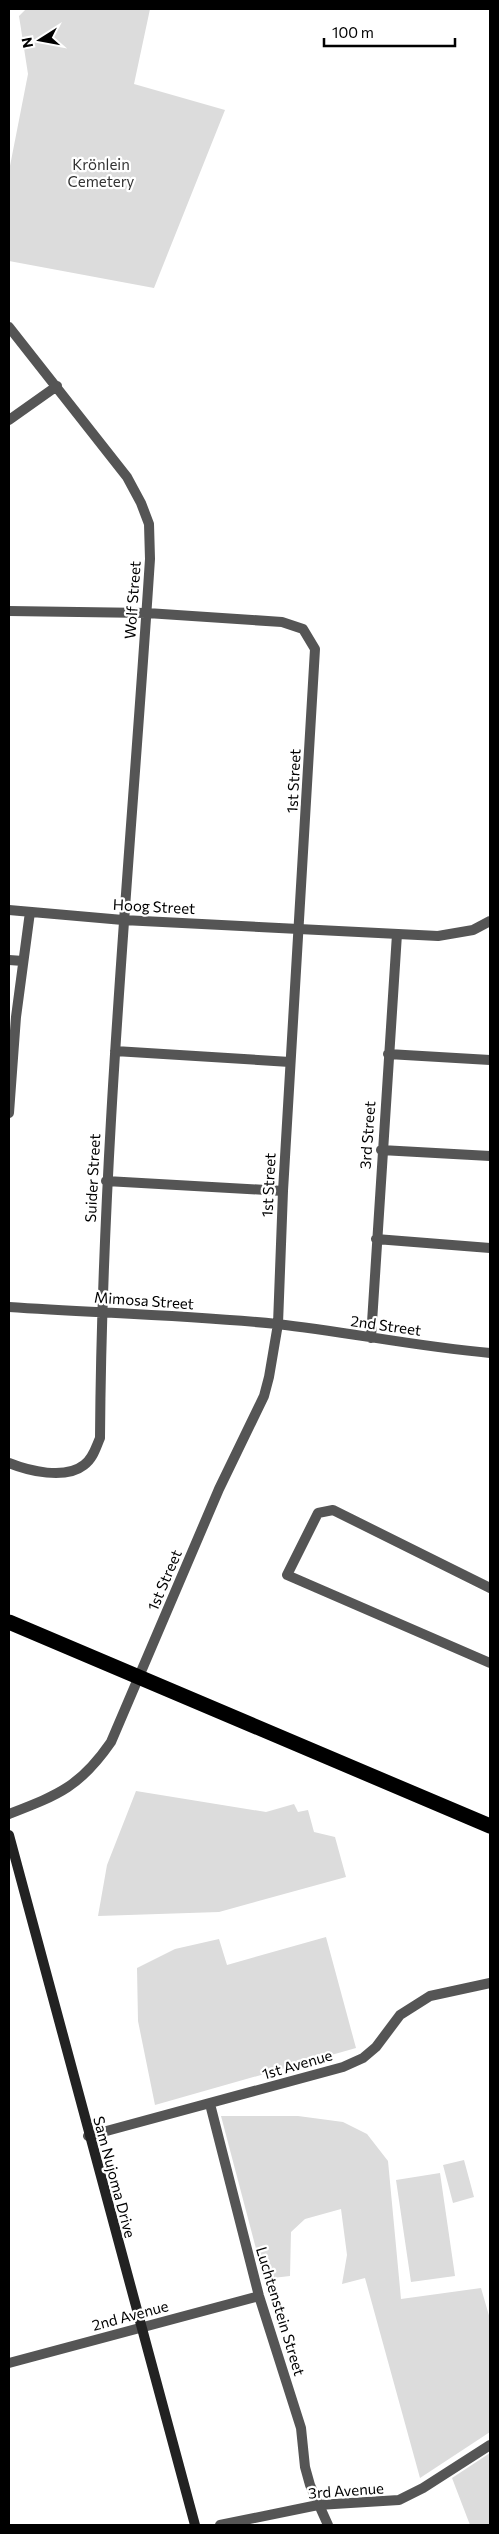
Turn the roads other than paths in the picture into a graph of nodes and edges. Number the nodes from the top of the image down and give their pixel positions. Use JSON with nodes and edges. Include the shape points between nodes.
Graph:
{"nodes":[{"id":1,"x":9,"y":327,"type":"edge"},
{"id":2,"x":57,"y":386,"type":"junction"},
{"id":3,"x":9,"y":420,"type":"edge"},
{"id":4,"x":9,"y":611,"type":"edge"},
{"id":5,"x":147,"y":613,"type":"junction"},
{"id":6,"x":9,"y":910,"type":"edge"},
{"id":7,"x":30,"y":912,"type":"junction"},
{"id":8,"x":123,"y":920,"type":"junction"},
{"id":9,"x":490,"y":921,"type":"edge"},
{"id":10,"x":298,"y":929,"type":"junction"},
{"id":11,"x":397,"y":934,"type":"junction"},
{"id":12,"x":9,"y":960,"type":"edge"},
{"id":13,"x":22,"y":961,"type":"junction"},
{"id":14,"x":12,"y":1019,"type":"edge"},
{"id":15,"x":115,"y":1051,"type":"junction"},
{"id":16,"x":388,"y":1054,"type":"junction"},
{"id":17,"x":490,"y":1060,"type":"edge"},
{"id":18,"x":290,"y":1062,"type":"junction"},
{"id":19,"x":9,"y":1113,"type":"edge"},
{"id":20,"x":381,"y":1150,"type":"junction"},
{"id":21,"x":490,"y":1156,"type":"edge"},
{"id":22,"x":106,"y":1181,"type":"junction"},
{"id":23,"x":283,"y":1191,"type":"junction"},
{"id":24,"x":376,"y":1239,"type":"junction"},
{"id":25,"x":490,"y":1248,"type":"edge"},
{"id":26,"x":9,"y":1307,"type":"edge"},
{"id":27,"x":101,"y":1311,"type":"junction"},
{"id":28,"x":278,"y":1324,"type":"junction"},
{"id":29,"x":371,"y":1338,"type":"junction"},
{"id":30,"x":490,"y":1353,"type":"edge"},
{"id":31,"x":9,"y":1463,"type":"edge"},
{"id":32,"x":490,"y":1588,"type":"edge"},
{"id":33,"x":9,"y":1622,"type":"edge"},
{"id":34,"x":490,"y":1663,"type":"edge"},
{"id":35,"x":9,"y":1814,"type":"edge"},
{"id":36,"x":490,"y":1826,"type":"edge"},
{"id":37,"x":9,"y":1835,"type":"edge"},
{"id":38,"x":490,"y":1983,"type":"edge"},
{"id":39,"x":210,"y":2104,"type":"junction"},
{"id":40,"x":88,"y":2136,"type":"junction"},
{"id":41,"x":259,"y":2296,"type":"junction"},
{"id":42,"x":141,"y":2328,"type":"junction"},
{"id":43,"x":9,"y":2363,"type":"edge"},
{"id":44,"x":490,"y":2445,"type":"edge"},
{"id":45,"x":318,"y":2505,"type":"junction"},
{"id":46,"x":195,"y":2525,"type":"edge"},
{"id":47,"x":220,"y":2525,"type":"edge"},
{"id":48,"x":328,"y":2525,"type":"edge"}],
"edges":[{"from":1,"to":2,"type":"street","name":"Wolf Street"},
{"from":2,"to":3,"type":"street"},
{"from":2,"to":5,"type":"street","name":"Wolf Street","via":[[127,477],[141,503],[149,524]]},
{"from":4,"to":5,"type":"street","name":"1st Street"},
{"from":5,"to":8,"type":"street","name":"Wolf Street"},
{"from":5,"to":10,"type":"street","name":"1st Street","via":[[282,622],[303,629],[314,649]]},
{"from":6,"to":7,"type":"street","name":"Hoog Street"},
{"from":7,"to":8,"type":"street","name":"Hoog Street"},
{"from":7,"to":13,"type":"street"},
{"from":8,"to":10,"type":"street","name":"Hoog Street"},
{"from":8,"to":15,"type":"street","name":"Suider Street"},
{"from":9,"to":11,"type":"street","name":"Hoog Street","via":[[473,930],[438,936]]},
{"from":10,"to":11,"type":"street","name":"Hoog Street"},
{"from":10,"to":18,"type":"street","name":"1st Street"},
{"from":11,"to":16,"type":"street","name":"3rd Street"},
{"from":12,"to":13,"type":"street"},
{"from":13,"to":14,"type":"street"},
{"from":14,"to":19,"type":"street"},
{"from":15,"to":18,"type":"street"},
{"from":15,"to":22,"type":"street","name":"Suider Street"},
{"from":16,"to":17,"type":"street"},
{"from":16,"to":20,"type":"street","name":"3rd Street"},
{"from":18,"to":23,"type":"street","name":"1st Street"},
{"from":20,"to":21,"type":"street"},
{"from":20,"to":24,"type":"street","name":"3rd Street"},
{"from":22,"to":23,"type":"street"},
{"from":22,"to":27,"type":"street","name":"Suider Street"},
{"from":23,"to":28,"type":"street","name":"1st Street"},
{"from":24,"to":25,"type":"street"},
{"from":24,"to":29,"type":"street","name":"3rd Street"},
{"from":26,"to":27,"type":"street","name":"Mimosa Street"},
{"from":27,"to":28,"type":"street","name":"Mimosa Street"},
{"from":27,"to":31,"type":"street","name":"Suider Street","via":[[100,1438],[94,1453],[84,1466],[67,1472],[50,1473]]},
{"from":28,"to":29,"type":"street","name":"2nd Street"},
{"from":28,"to":35,"type":"street","name":"1st Street","via":[[264,1396],[219,1489],[111,1742],[94,1767],[73,1785],[44,1801]]},
{"from":29,"to":30,"type":"street","name":"2nd Street"},
{"from":32,"to":34,"type":"street","via":[[332,1510],[318,1513],[287,1575]]},
{"from":33,"to":36,"type":"highway"},
{"from":37,"to":40,"type":"main road","name":"Sam Nujoma Drive"},
{"from":38,"to":39,"type":"street","name":"1st Avenue","via":[[430,1996],[400,2014],[376,2047],[363,2058],[343,2067]]},
{"from":39,"to":40,"type":"street","name":"1st Avenue"},
{"from":39,"to":41,"type":"street","name":"Luchtenstein Street"},
{"from":40,"to":42,"type":"main road","name":"Sam Nujoma Drive"},
{"from":41,"to":42,"type":"street","name":"2nd Avenue"},
{"from":41,"to":45,"type":"street","name":"Luchtenstein Street","via":[[301,2428],[305,2466]]},
{"from":42,"to":43,"type":"street","name":"2nd Avenue"},
{"from":42,"to":46,"type":"main road","name":"Sam Nujoma Drive"},
{"from":44,"to":45,"type":"street","name":"3rd Avenue","via":[[399,2500]]},
{"from":45,"to":47,"type":"street","name":"3rd Avenue"},
{"from":45,"to":48,"type":"street","name":"Luchtenstein Street"}]}
